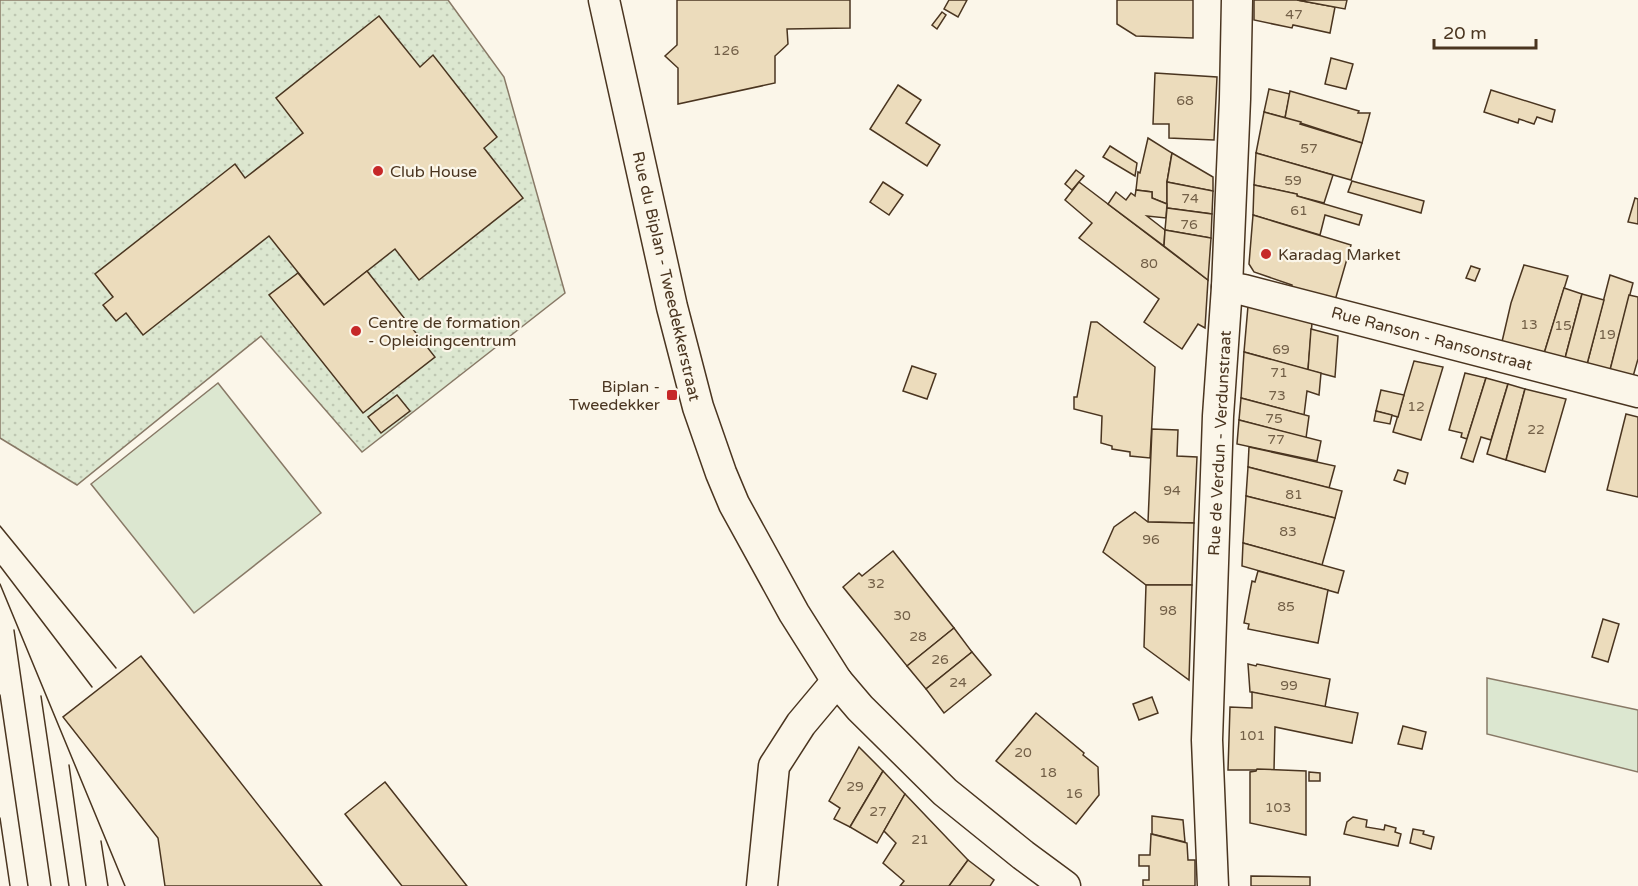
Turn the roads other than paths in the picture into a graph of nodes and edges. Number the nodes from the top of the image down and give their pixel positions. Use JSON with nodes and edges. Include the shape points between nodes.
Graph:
{"nodes":[{"id":1,"x":604,"y":0,"type":"edge"},
{"id":2,"x":1237,"y":0,"type":"edge"},
{"id":3,"x":1227,"y":287,"type":"junction"},
{"id":4,"x":1638,"y":392,"type":"edge"},
{"id":5,"x":837,"y":681,"type":"junction"},
{"id":6,"x":762,"y":886,"type":"edge"},
{"id":7,"x":1065,"y":886,"type":"edge"},
{"id":8,"x":1213,"y":886,"type":"edge"}],
"edges":[{"from":1,"to":5,"type":"street","name":"Rue du Biplan - Tweedekkerstraat","via":[[698,407],[734,504]]},
{"from":2,"to":3,"type":"street","name":"Rue de Verdun - Verdunstraat"},
{"from":3,"to":4,"type":"street","name":"Rue Ranson - Ransonstraat"},
{"from":3,"to":8,"type":"street","name":"Rue de Verdun - Verdunstraat","via":[[1218,416],[1207,740]]},
{"from":5,"to":6,"type":"street","via":[[801,724],[774,766]]},
{"from":5,"to":7,"type":"street","name":"Rue du Biplan - Tweedekkerstraat","via":[[945,792]]}]}
